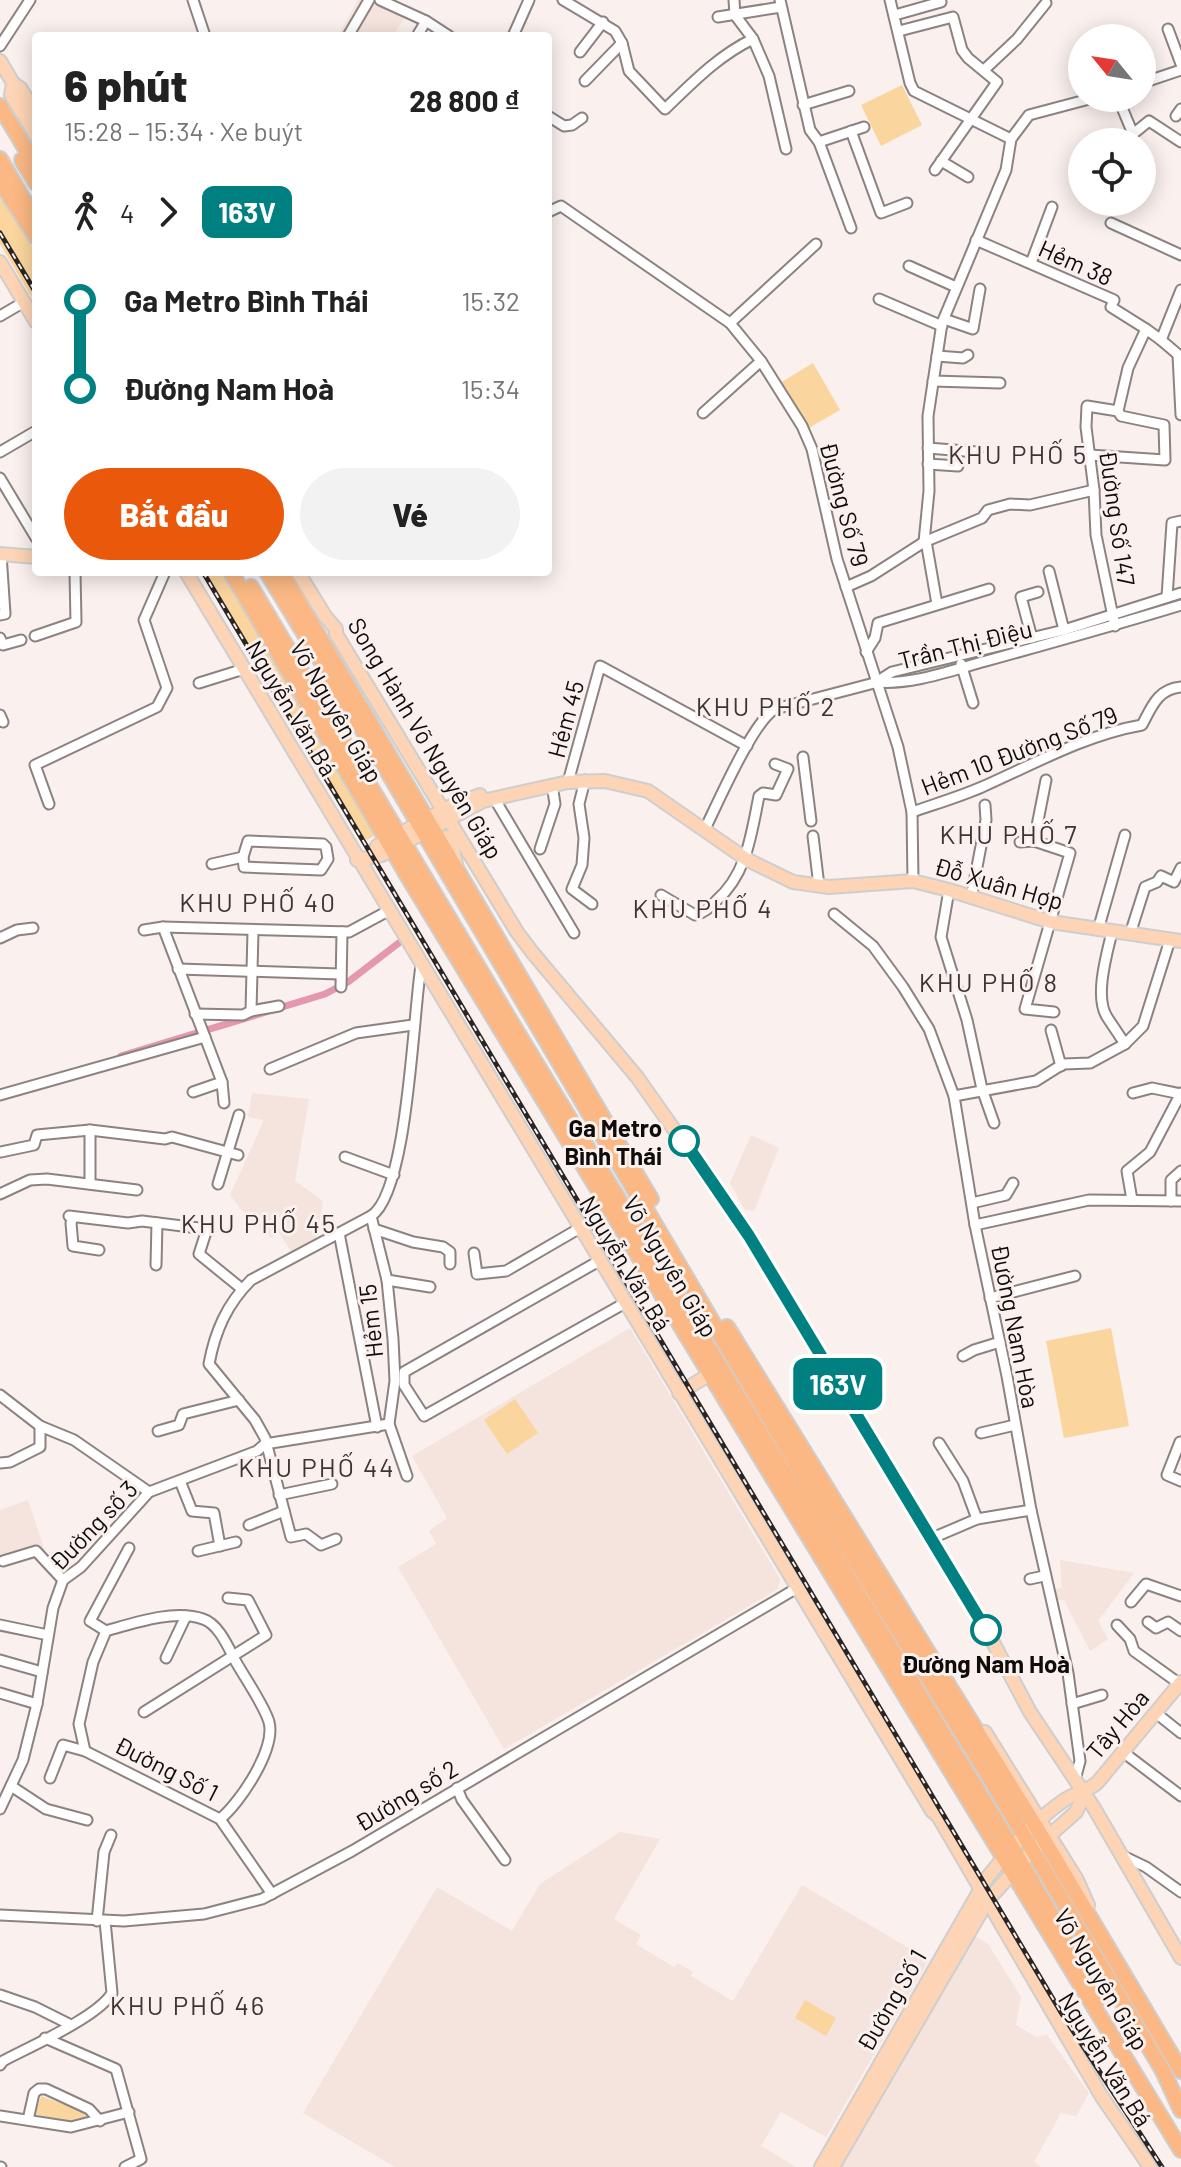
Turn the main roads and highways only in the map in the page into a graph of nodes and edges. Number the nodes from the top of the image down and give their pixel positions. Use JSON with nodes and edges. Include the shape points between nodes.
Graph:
{"nodes":[{"id":1,"x":0,"y":61,"type":"edge"},
{"id":2,"x":13,"y":83,"type":"junction"},
{"id":3,"x":0,"y":106,"type":"edge"},
{"id":4,"x":32,"y":107,"type":"edge"},
{"id":5,"x":0,"y":123,"type":"edge"},
{"id":6,"x":32,"y":129,"type":"edge"},
{"id":7,"x":0,"y":159,"type":"edge"},
{"id":8,"x":32,"y":159,"type":"edge"},
{"id":9,"x":32,"y":176,"type":"edge"},
{"id":10,"x":1,"y":184,"type":"edge"},
{"id":11,"x":21,"y":196,"type":"junction"},
{"id":12,"x":32,"y":214,"type":"edge"},
{"id":13,"x":32,"y":231,"type":"edge"},
{"id":14,"x":0,"y":262,"type":"edge"},
{"id":15,"x":32,"y":315,"type":"edge"},
{"id":16,"x":0,"y":554,"type":"edge"},
{"id":17,"x":32,"y":557,"type":"edge"},
{"id":18,"x":188,"y":576,"type":"edge"},
{"id":19,"x":233,"y":576,"type":"edge"},
{"id":20,"x":244,"y":576,"type":"edge"},
{"id":21,"x":269,"y":576,"type":"edge"},
{"id":22,"x":283,"y":576,"type":"edge"},
{"id":23,"x":300,"y":576,"type":"edge"},
{"id":24,"x":308,"y":576,"type":"edge"},
{"id":25,"x":333,"y":623,"type":"junction"},
{"id":26,"x":385,"y":767,"type":"junction"},
{"id":27,"x":402,"y":776,"type":"junction"},
{"id":28,"x":549,"y":785,"type":"junction"},
{"id":29,"x":450,"y":812,"type":"junction"},
{"id":30,"x":428,"y":829,"type":"junction"},
{"id":31,"x":395,"y":842,"type":"junction"},
{"id":32,"x":357,"y":860,"type":"junction"},
{"id":33,"x":1175,"y":941,"type":"edge"},
{"id":34,"x":716,"y":1371,"type":"junction"},
{"id":35,"x":679,"y":1393,"type":"junction"},
{"id":36,"x":1180,"y":1683,"type":"edge"},
{"id":37,"x":968,"y":1717,"type":"junction"},
{"id":38,"x":997,"y":1765,"type":"junction"},
{"id":39,"x":998,"y":1792,"type":"junction"},
{"id":40,"x":1085,"y":1793,"type":"junction"},
{"id":41,"x":1032,"y":1826,"type":"junction"},
{"id":42,"x":1042,"y":1842,"type":"junction"},
{"id":43,"x":1008,"y":1852,"type":"junction"},
{"id":44,"x":1016,"y":1867,"type":"junction"},
{"id":45,"x":982,"y":1898,"type":"junction"},
{"id":46,"x":1181,"y":1958,"type":"edge"},
{"id":47,"x":1174,"y":2069,"type":"edge"},
{"id":48,"x":1181,"y":2087,"type":"edge"},
{"id":49,"x":1181,"y":2110,"type":"edge"},
{"id":50,"x":1181,"y":2132,"type":"edge"},
{"id":51,"x":1181,"y":2150,"type":"edge"},
{"id":52,"x":821,"y":2167,"type":"edge"},
{"id":53,"x":833,"y":2167,"type":"edge"},
{"id":54,"x":1150,"y":2167,"type":"edge"}],
"edges":[{"from":1,"to":2,"type":"main road"},
{"from":2,"to":4,"type":"main road"},
{"from":2,"to":6,"type":"main road","via":[[11,95]]},
{"from":3,"to":8,"type":"highway"},
{"from":5,"to":9,"type":"highway"},
{"from":7,"to":11,"type":"highway"},
{"from":10,"to":11,"type":"highway"},
{"from":10,"to":13,"type":"highway"},
{"from":11,"to":12,"type":"highway"},
{"from":14,"to":15,"type":"main road"},
{"from":16,"to":17,"type":"main road"},
{"from":18,"to":32,"type":"main road","name":"Nguyễn Văn Bá"},
{"from":19,"to":31,"type":"highway","name":"Võ Nguyên Giáp"},
{"from":20,"to":31,"type":"highway","name":"Võ Nguyên Giáp"},
{"from":21,"to":26,"type":"highway","name":"Võ Nguyên Giáp"},
{"from":22,"to":27,"type":"highway","name":"Võ Nguyên Giáp"},
{"from":23,"to":25,"type":"main road","name":"Song Hành Võ Nguyên Giáp"},
{"from":24,"to":25,"type":"main road","name":"Song Hành Võ Nguyên Giáp"},
{"from":25,"to":29,"type":"main road","name":"Song Hành Võ Nguyên Giáp","via":[[421,757]]},
{"from":25,"to":29,"type":"main road","name":"Song Hành Võ Nguyên Giáp"},
{"from":26,"to":27,"type":"highway"},
{"from":26,"to":30,"type":"highway","name":"Võ Nguyên Giáp"},
{"from":27,"to":30,"type":"highway","name":"Võ Nguyên Giáp"},
{"from":28,"to":29,"type":"main road","name":"Đỗ Xuân Hợp"},
{"from":28,"to":29,"type":"main road","name":"Đỗ Xuân Hợp","via":[[485,794]]},
{"from":28,"to":33,"type":"main road","name":"Đỗ Xuân Hợp","via":[[585,780],[648,791],[746,859],[793,882],[858,887],[913,881],[1051,922]]},
{"from":29,"to":30,"type":"main road","name":"Đỗ Xuân Hợp"},
{"from":29,"to":40,"type":"main road","name":"Song Hành Võ Nguyên Giáp","via":[[486,868],[485,880],[532,952],[637,1077],[749,1236],[1017,1682],[1030,1712]]},
{"from":30,"to":31,"type":"main road","name":"Đỗ Xuân Hợp"},
{"from":30,"to":37,"type":"highway","name":"Võ Nguyên Giáp"},
{"from":30,"to":39,"type":"highway","name":"Võ Nguyên Giáp","via":[[437,856],[818,1501]]},
{"from":31,"to":32,"type":"main road","name":"Đỗ Xuân Hợp","via":[[377,846],[373,855]]},
{"from":31,"to":34,"type":"highway","name":"Võ Nguyên Giáp"},
{"from":32,"to":35,"type":"main road","name":"Nguyễn Văn Bá"},
{"from":34,"to":35,"type":"main road"},
{"from":34,"to":43,"type":"highway","name":"Võ Nguyên Giáp"},
{"from":35,"to":45,"type":"main road","name":"Nguyễn Văn Bá","via":[[938,1816]]},
{"from":36,"to":40,"type":"main road","name":"Tây Hòa"},
{"from":37,"to":38,"type":"highway","name":"Võ Nguyên Giáp"},
{"from":37,"to":41,"type":"main road","name":"Võ Nguyên Giáp","via":[[986,1733]]},
{"from":38,"to":39,"type":"highway"},
{"from":38,"to":41,"type":"highway","name":"Võ Nguyên Giáp"},
{"from":39,"to":41,"type":"highway","name":"Võ Nguyên Giáp","via":[[1015,1819]]},
{"from":40,"to":41,"type":"main road","name":"Tây Hòa","via":[[1068,1797]]},
{"from":40,"to":42,"type":"main road","name":"Tây Hòa","via":[[1076,1812]]},
{"from":40,"to":46,"type":"main road","name":"Song Hành Võ Nguyên Giáp"},
{"from":41,"to":42,"type":"highway"},
{"from":41,"to":42,"type":"main road"},
{"from":41,"to":43,"type":"main road","name":"Tây Hòa"},
{"from":42,"to":44,"type":"main road","name":"Tây Hòa"},
{"from":42,"to":47,"type":"highway","name":"Võ Nguyên Giáp"},
{"from":42,"to":47,"type":"highway","name":"Võ Nguyên Giáp"},
{"from":43,"to":44,"type":"highway","name":"Võ Nguyên Giáp"},
{"from":43,"to":45,"type":"main road","name":"Đường Số 1"},
{"from":44,"to":45,"type":"main road","name":"Đường Số 1"},
{"from":44,"to":50,"type":"highway","name":"Võ Nguyên Giáp"},
{"from":44,"to":51,"type":"highway","name":"Võ Nguyên Giáp"},
{"from":45,"to":52,"type":"main road","name":"Đường Số 1"},
{"from":45,"to":53,"type":"main road","name":"Đường Số 1"},
{"from":45,"to":54,"type":"main road","name":"Nguyễn Văn Bá","via":[[1019,1966]]},
{"from":47,"to":48,"type":"highway"},
{"from":47,"to":49,"type":"highway","name":"Võ Nguyên Giáp"}]}
